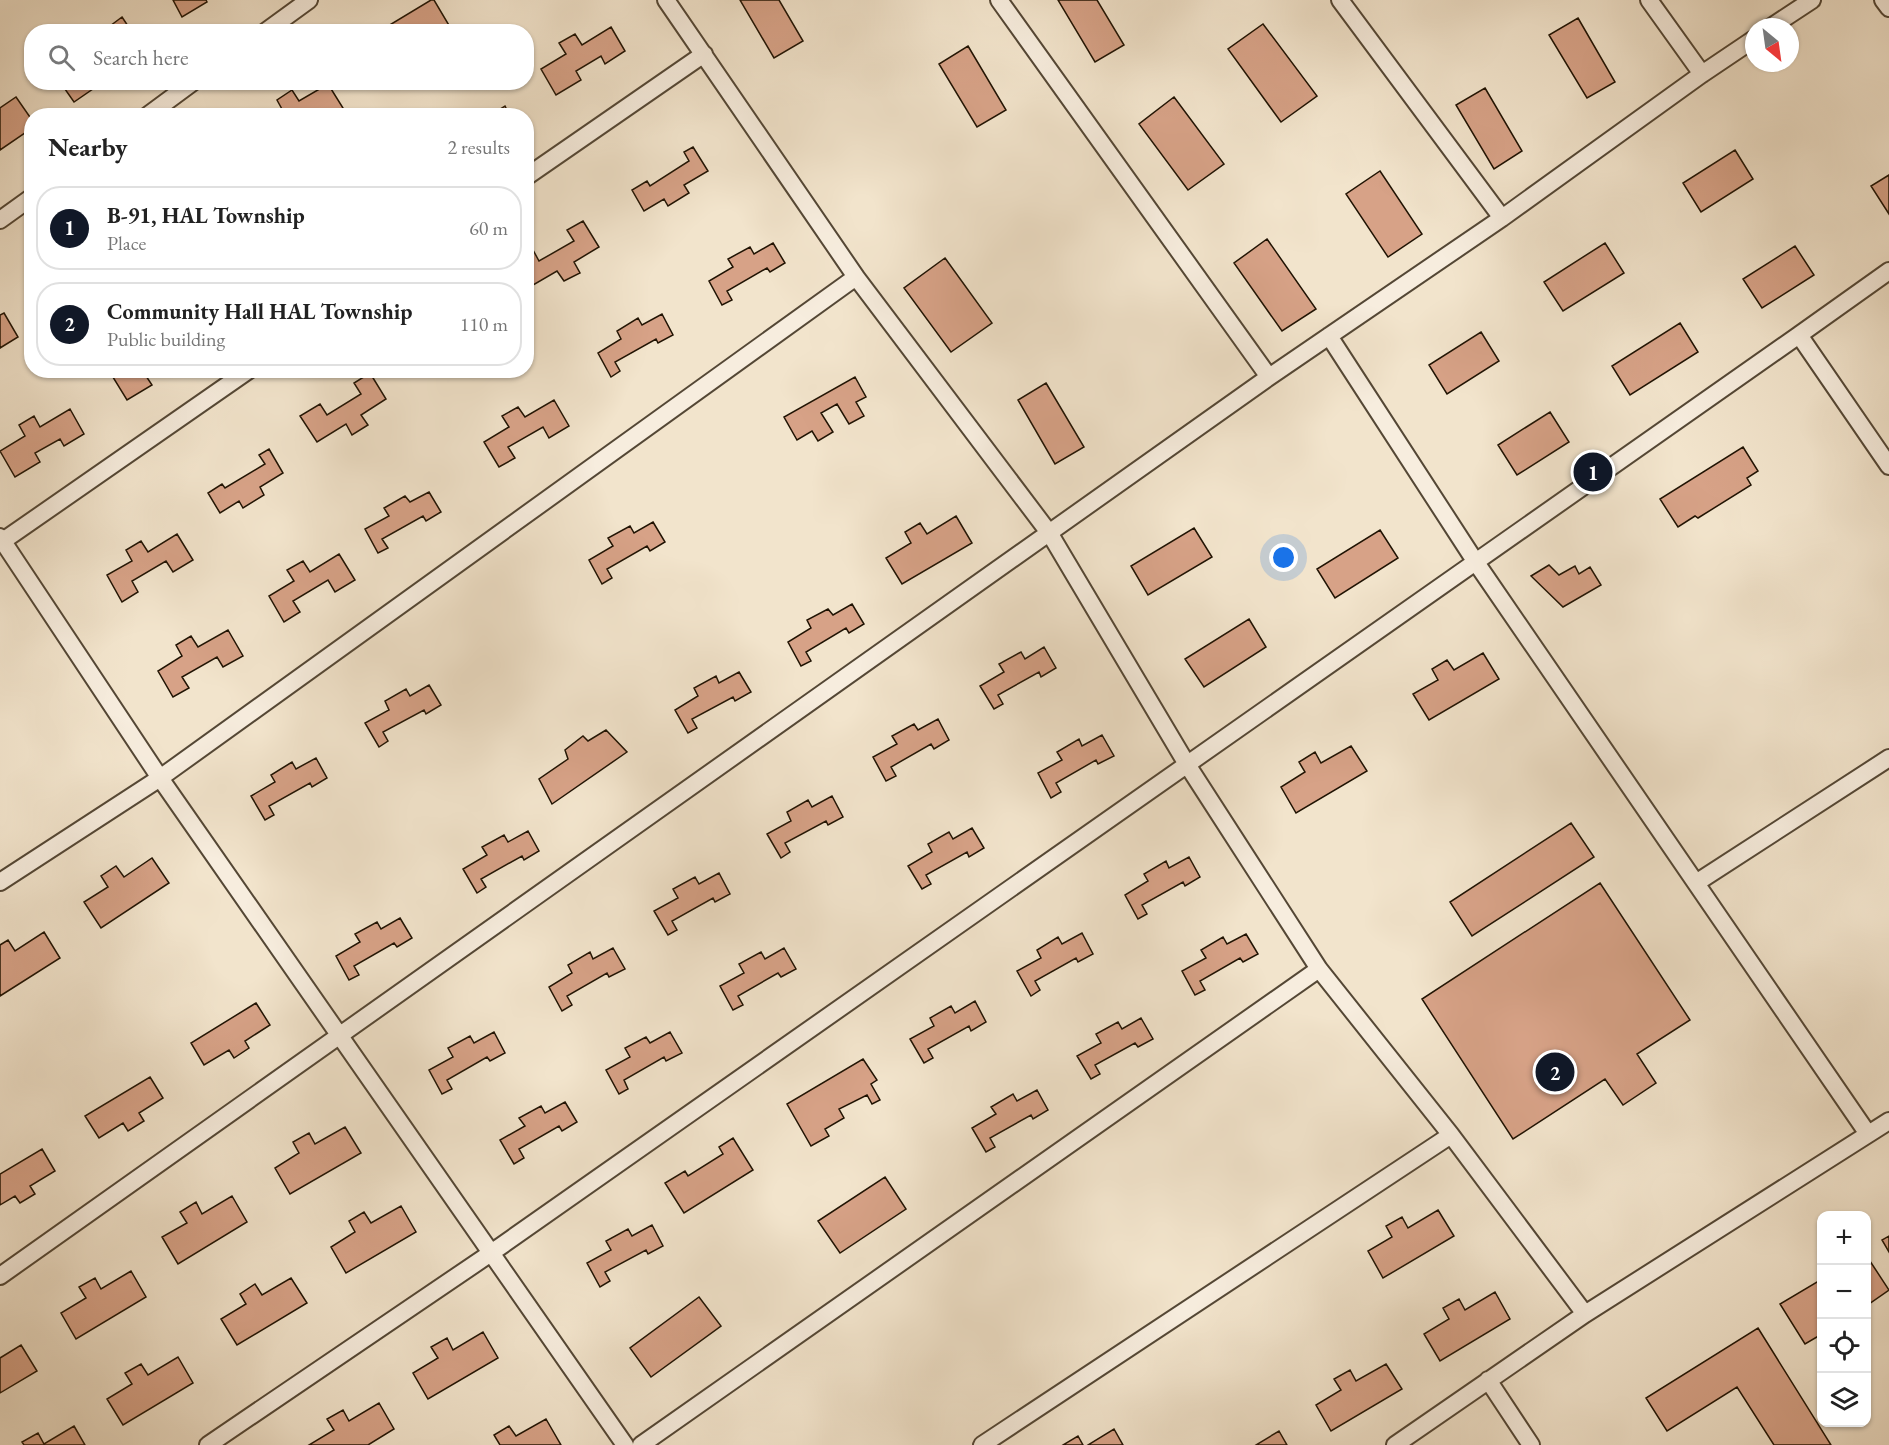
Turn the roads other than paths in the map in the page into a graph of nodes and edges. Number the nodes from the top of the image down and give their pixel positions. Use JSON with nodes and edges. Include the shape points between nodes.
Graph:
{"nodes":[{"id":1,"x":309,"y":0,"type":"edge"},
{"id":2,"x":666,"y":0,"type":"edge"},
{"id":3,"x":999,"y":0,"type":"edge"},
{"id":4,"x":1340,"y":0,"type":"edge"},
{"id":5,"x":1649,"y":0,"type":"edge"},
{"id":6,"x":1812,"y":0,"type":"edge"},
{"id":7,"x":1883,"y":0,"type":"edge"},
{"id":8,"x":1889,"y":8,"type":"edge"},
{"id":9,"x":1785,"y":18,"type":"edge"},
{"id":10,"x":276,"y":24,"type":"edge"},
{"id":11,"x":1745,"y":45,"type":"edge"},
{"id":12,"x":704,"y":54,"type":"junction"},
{"id":13,"x":1702,"y":74,"type":"junction"},
{"id":14,"x":182,"y":90,"type":"edge"},
{"id":15,"x":158,"y":108,"type":"edge"},
{"id":16,"x":534,"y":171,"type":"edge"},
{"id":17,"x":24,"y":203,"type":"edge"},
{"id":18,"x":1503,"y":218,"type":"junction"},
{"id":19,"x":0,"y":220,"type":"edge"},
{"id":20,"x":1889,"y":272,"type":"edge"},
{"id":21,"x":856,"y":277,"type":"junction"},
{"id":22,"x":1799,"y":335,"type":"junction"},
{"id":23,"x":1329,"y":336,"type":"junction"},
{"id":24,"x":1269,"y":377,"type":"junction"},
{"id":25,"x":237,"y":378,"type":"edge"},
{"id":26,"x":1889,"y":466,"type":"edge"},
{"id":27,"x":1050,"y":534,"type":"junction"},
{"id":28,"x":1,"y":540,"type":"edge"},
{"id":29,"x":1475,"y":561,"type":"junction"},
{"id":30,"x":1889,"y":758,"type":"edge"},
{"id":31,"x":1188,"y":766,"type":"junction"},
{"id":32,"x":160,"y":778,"type":"junction"},
{"id":33,"x":0,"y":882,"type":"edge"},
{"id":34,"x":1696,"y":883,"type":"junction"},
{"id":35,"x":1319,"y":969,"type":"junction"},
{"id":36,"x":339,"y":1035,"type":"junction"},
{"id":37,"x":1889,"y":1121,"type":"edge"},
{"id":38,"x":1868,"y":1134,"type":"junction"},
{"id":39,"x":1451,"y":1136,"type":"junction"},
{"id":40,"x":491,"y":1253,"type":"junction"},
{"id":41,"x":0,"y":1276,"type":"edge"},
{"id":42,"x":1584,"y":1314,"type":"junction"},
{"id":43,"x":1488,"y":1380,"type":"junction"},
{"id":44,"x":208,"y":1445,"type":"edge"},
{"id":45,"x":625,"y":1445,"type":"edge"},
{"id":46,"x":641,"y":1445,"type":"edge"},
{"id":47,"x":982,"y":1445,"type":"edge"},
{"id":48,"x":1395,"y":1445,"type":"edge"},
{"id":49,"x":1531,"y":1445,"type":"edge"}],
"edges":[{"from":1,"to":10,"type":"lane"},
{"from":2,"to":12,"type":"lane"},
{"from":3,"to":24,"type":"lane"},
{"from":4,"to":18,"type":"lane"},
{"from":5,"to":13,"type":"lane"},
{"from":6,"to":9,"type":"lane"},
{"from":7,"to":8,"type":"lane"},
{"from":11,"to":13,"type":"lane"},
{"from":12,"to":16,"type":"lane"},
{"from":12,"to":21,"type":"lane"},
{"from":13,"to":18,"type":"lane"},
{"from":14,"to":15,"type":"lane"},
{"from":17,"to":19,"type":"lane"},
{"from":18,"to":23,"type":"lane"},
{"from":20,"to":22,"type":"lane"},
{"from":21,"to":27,"type":"lane"},
{"from":21,"to":32,"type":"lane"},
{"from":22,"to":26,"type":"lane"},
{"from":22,"to":29,"type":"lane"},
{"from":23,"to":24,"type":"lane"},
{"from":23,"to":29,"type":"lane"},
{"from":24,"to":27,"type":"lane"},
{"from":25,"to":28,"type":"lane"},
{"from":27,"to":31,"type":"lane"},
{"from":27,"to":36,"type":"lane"},
{"from":28,"to":32,"type":"lane"},
{"from":29,"to":31,"type":"lane"},
{"from":29,"to":34,"type":"lane"},
{"from":30,"to":34,"type":"lane"},
{"from":31,"to":35,"type":"lane"},
{"from":31,"to":40,"type":"lane"},
{"from":32,"to":33,"type":"lane"},
{"from":32,"to":36,"type":"lane"},
{"from":34,"to":38,"type":"lane"},
{"from":35,"to":39,"type":"lane"},
{"from":35,"to":46,"type":"lane"},
{"from":36,"to":40,"type":"lane"},
{"from":36,"to":41,"type":"lane"},
{"from":37,"to":38,"type":"lane"},
{"from":38,"to":42,"type":"lane"},
{"from":39,"to":42,"type":"lane"},
{"from":39,"to":47,"type":"lane"},
{"from":40,"to":44,"type":"lane"},
{"from":40,"to":45,"type":"lane"},
{"from":42,"to":43,"type":"lane"},
{"from":43,"to":48,"type":"lane"},
{"from":43,"to":49,"type":"lane"}]}
